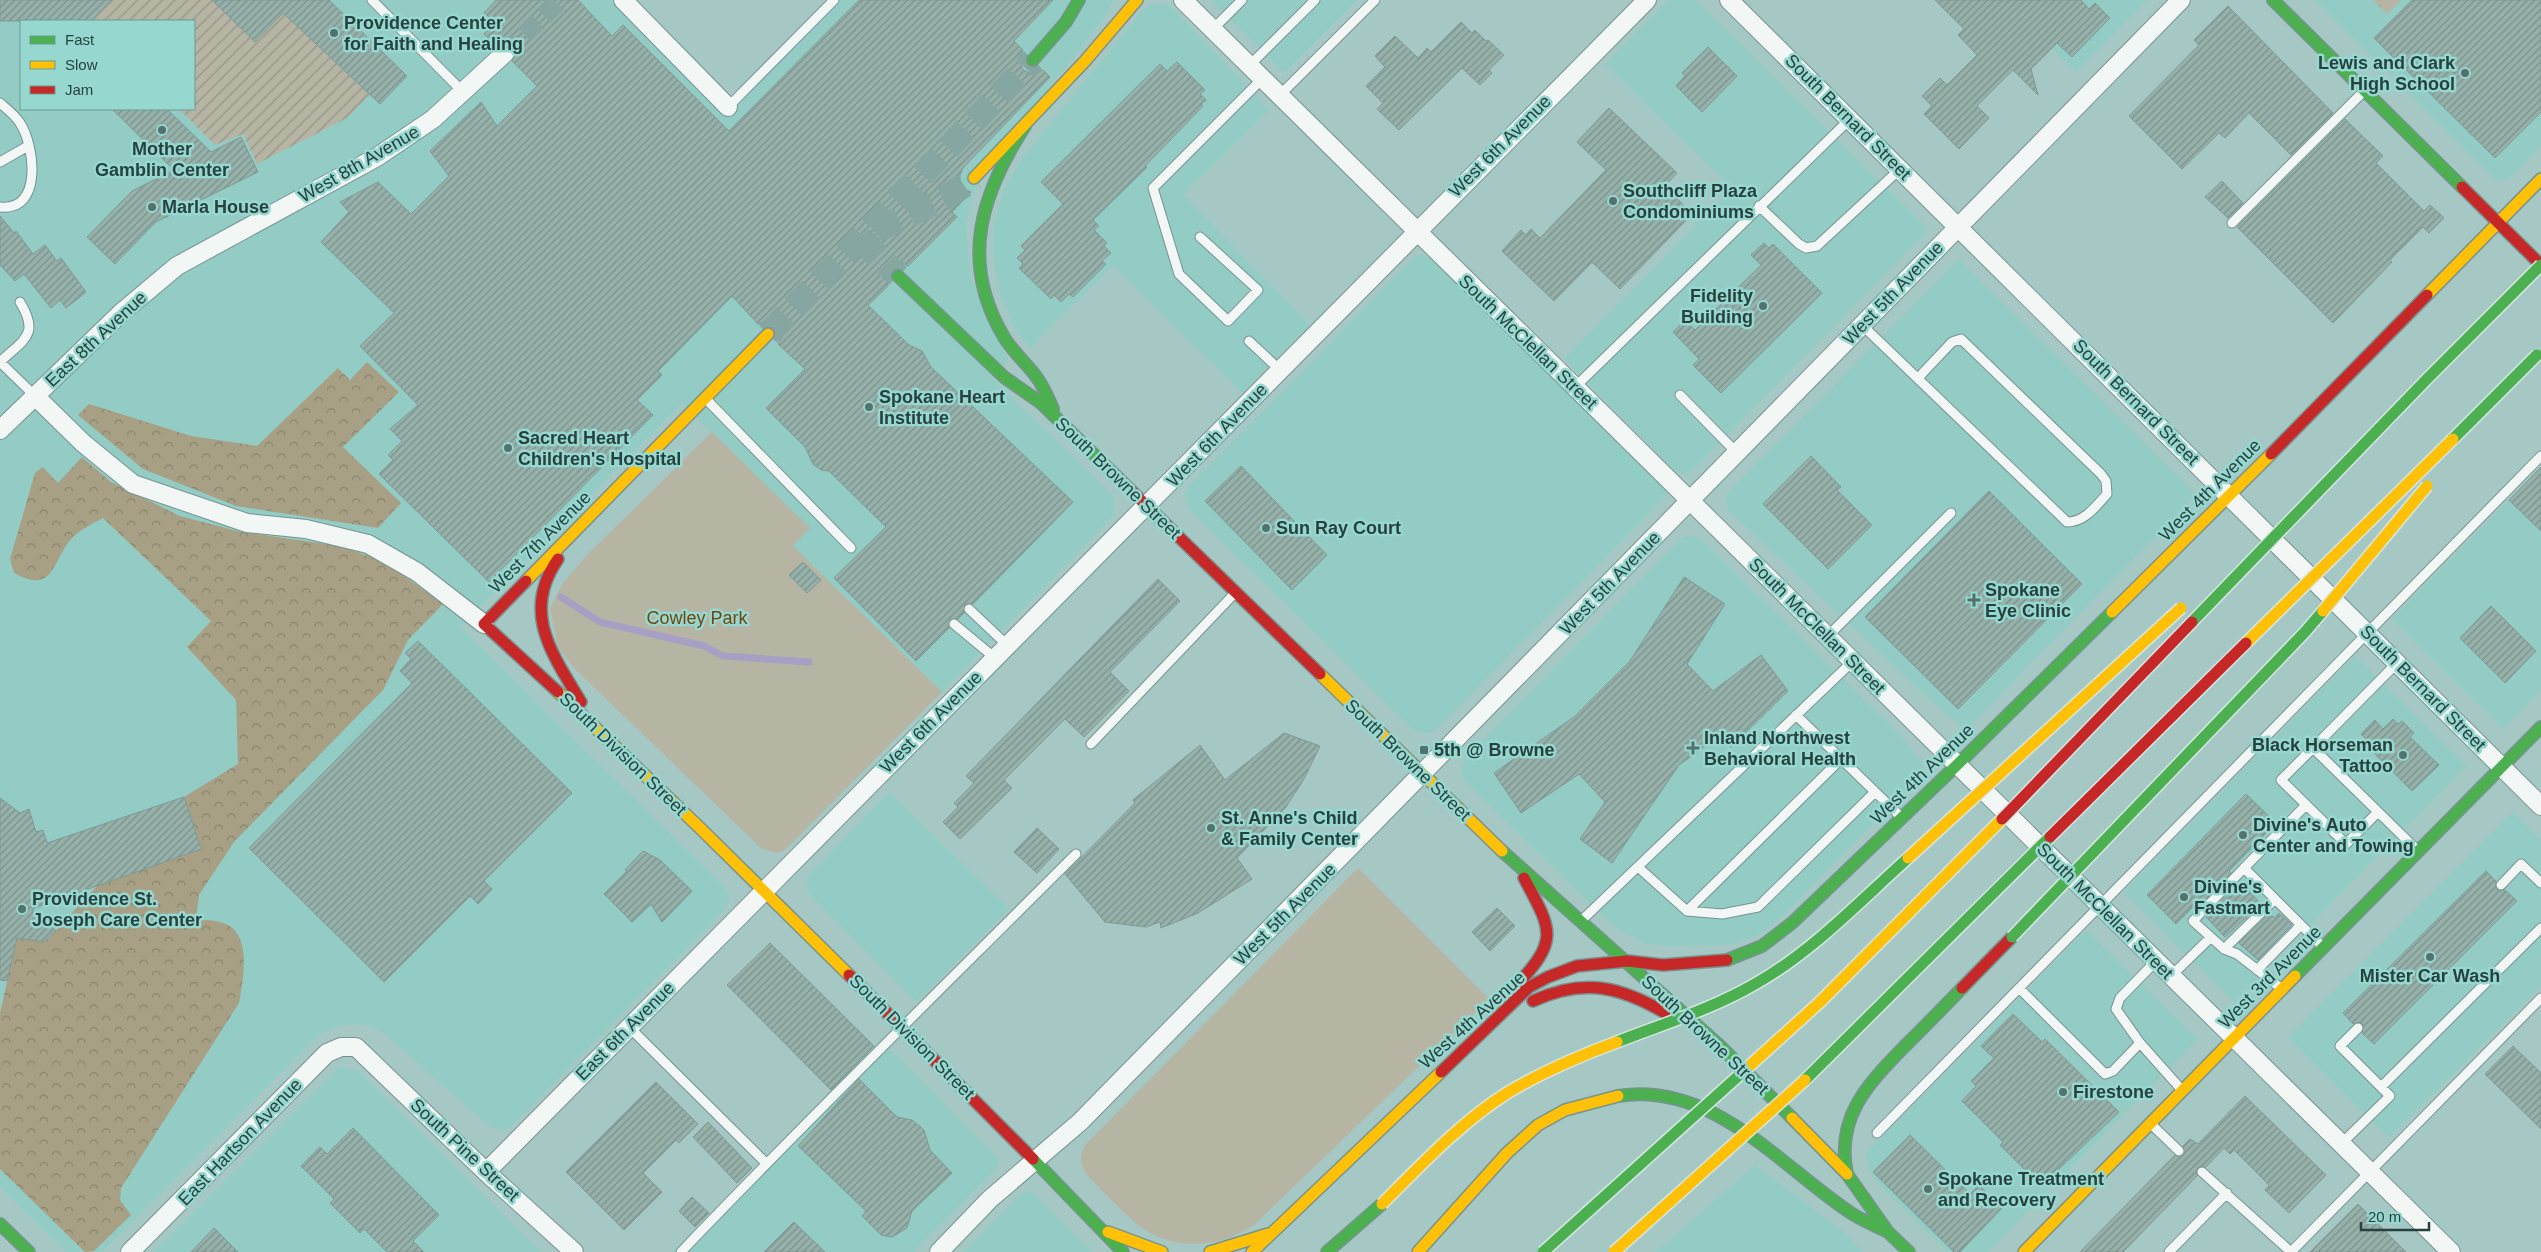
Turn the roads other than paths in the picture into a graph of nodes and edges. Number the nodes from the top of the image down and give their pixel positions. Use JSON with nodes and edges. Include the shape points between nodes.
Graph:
{"nodes":[{"id":1,"x":372,"y":0,"type":"edge"},
{"id":2,"x":623,"y":0,"type":"edge"},
{"id":3,"x":834,"y":0,"type":"edge"},
{"id":4,"x":1079,"y":0,"type":"edge"},
{"id":5,"x":1137,"y":0,"type":"edge"},
{"id":6,"x":1183,"y":0,"type":"edge"},
{"id":7,"x":1242,"y":0,"type":"edge"},
{"id":8,"x":1315,"y":0,"type":"edge"},
{"id":9,"x":1375,"y":0,"type":"edge"},
{"id":10,"x":1646,"y":0,"type":"edge"},
{"id":11,"x":1729,"y":0,"type":"edge"},
{"id":12,"x":2181,"y":0,"type":"edge"},
{"id":13,"x":2273,"y":0,"type":"edge"},
{"id":14,"x":1213,"y":29,"type":"junction"},
{"id":15,"x":505,"y":53,"type":"tunnel mouth"},
{"id":16,"x":1033,"y":60,"type":"tunnel mouth"},
{"id":17,"x":1249,"y":66,"type":"junction"},
{"id":18,"x":1262,"y":79,"type":"junction"},
{"id":19,"x":2365,"y":91,"type":"junction"},
{"id":20,"x":464,"y":92,"type":"junction"},
{"id":21,"x":1279,"y":96,"type":"junction"},
{"id":22,"x":0,"y":103,"type":"edge"},
{"id":23,"x":728,"y":107,"type":"joint"},
{"id":24,"x":1850,"y":119,"type":"junction"},
{"id":25,"x":1025,"y":126,"type":"junction"},
{"id":26,"x":28,"y":146,"type":"junction"},
{"id":27,"x":0,"y":162,"type":"edge"},
{"id":28,"x":1900,"y":168,"type":"junction"},
{"id":29,"x":974,"y":178,"type":"tunnel mouth"},
{"id":30,"x":2541,"y":179,"type":"edge"},
{"id":31,"x":1759,"y":206,"type":"junction"},
{"id":32,"x":0,"y":207,"type":"edge"},
{"id":33,"x":2498,"y":222,"type":"junction"},
{"id":34,"x":2232,"y":223,"type":"dead end"},
{"id":35,"x":1958,"y":226,"type":"junction"},
{"id":36,"x":1415,"y":232,"type":"junction"},
{"id":37,"x":1200,"y":237,"type":"dead end"},
{"id":38,"x":198,"y":253,"type":"joint"},
{"id":39,"x":2541,"y":265,"type":"edge"},
{"id":40,"x":898,"y":276,"type":"tunnel mouth"},
{"id":41,"x":20,"y":302,"type":"dead end"},
{"id":42,"x":1862,"y":324,"type":"junction"},
{"id":43,"x":768,"y":334,"type":"tunnel mouth"},
{"id":44,"x":1249,"y":341,"type":"dead end"},
{"id":45,"x":2539,"y":353,"type":"edge"},
{"id":46,"x":1280,"y":370,"type":"junction"},
{"id":47,"x":1918,"y":378,"type":"junction"},
{"id":48,"x":2425,"y":381,"type":"junction"},
{"id":49,"x":1574,"y":388,"type":"junction"},
{"id":50,"x":1680,"y":395,"type":"dead end"},
{"id":51,"x":35,"y":396,"type":"junction"},
{"id":52,"x":705,"y":399,"type":"junction"},
{"id":53,"x":1060,"y":422,"type":"junction"},
{"id":54,"x":0,"y":430,"type":"edge"},
{"id":55,"x":1737,"y":453,"type":"junction"},
{"id":56,"x":2541,"y":456,"type":"edge"},
{"id":57,"x":2449,"y":460,"type":"dead end"},
{"id":58,"x":2436,"y":474,"type":"dead end"},
{"id":59,"x":2230,"y":495,"type":"junction"},
{"id":60,"x":1690,"y":501,"type":"junction"},
{"id":61,"x":1147,"y":507,"type":"junction"},
{"id":62,"x":1951,"y":513,"type":"dead end"},
{"id":63,"x":2258,"y":536,"type":"dead end"},
{"id":64,"x":567,"y":541,"type":"junction"},
{"id":65,"x":851,"y":548,"type":"dead end"},
{"id":66,"x":1236,"y":592,"type":"junction"},
{"id":67,"x":2192,"y":597,"type":"dead end"},
{"id":68,"x":969,"y":609,"type":"dead end"},
{"id":69,"x":484,"y":624,"type":"junction"},
{"id":70,"x":954,"y":624,"type":"dead end"},
{"id":71,"x":2368,"y":633,"type":"junction"},
{"id":72,"x":1828,"y":636,"type":"junction"},
{"id":73,"x":1008,"y":645,"type":"junction"},
{"id":74,"x":995,"y":658,"type":"junction"},
{"id":75,"x":1853,"y":661,"type":"junction"},
{"id":76,"x":2398,"y":662,"type":"junction"},
{"id":77,"x":1796,"y":715,"type":"junction"},
{"id":78,"x":594,"y":723,"type":"junction"},
{"id":79,"x":2541,"y":727,"type":"edge"},
{"id":80,"x":1091,"y":744,"type":"dead end"},
{"id":81,"x":2313,"y":748,"type":"junction"},
{"id":82,"x":1841,"y":759,"type":"junction"},
{"id":83,"x":1957,"y":766,"type":"junction"},
{"id":84,"x":2502,"y":767,"type":"junction"},
{"id":85,"x":1423,"y":774,"type":"junction"},
{"id":86,"x":1875,"y":792,"type":"junction"},
{"id":87,"x":2306,"y":805,"type":"junction"},
{"id":88,"x":2541,"y":806,"type":"edge"},
{"id":89,"x":2378,"y":812,"type":"junction"},
{"id":90,"x":1902,"y":818,"type":"junction"},
{"id":91,"x":2418,"y":852,"type":"junction"},
{"id":92,"x":1076,"y":854,"type":"dead end"},
{"id":93,"x":1517,"y":865,"type":"junction"},
{"id":94,"x":1638,"y":867,"type":"junction"},
{"id":95,"x":2244,"y":868,"type":"junction"},
{"id":96,"x":2541,"y":883,"type":"edge"},
{"id":97,"x":2501,"y":885,"type":"dead end"},
{"id":98,"x":764,"y":890,"type":"junction"},
{"id":99,"x":2275,"y":899,"type":"junction"},
{"id":100,"x":2100,"y":906,"type":"junction"},
{"id":101,"x":1687,"y":911,"type":"junction"},
{"id":102,"x":1581,"y":921,"type":"junction"},
{"id":103,"x":2300,"y":925,"type":"junction"},
{"id":104,"x":2541,"y":928,"type":"edge"},
{"id":105,"x":2210,"y":938,"type":"junction"},
{"id":106,"x":2324,"y":948,"type":"junction"},
{"id":107,"x":2224,"y":949,"type":"junction"},
{"id":108,"x":1627,"y":961,"type":"junction"},
{"id":109,"x":2156,"y":962,"type":"junction"},
{"id":110,"x":2257,"y":970,"type":"junction"},
{"id":111,"x":2171,"y":976,"type":"junction"},
{"id":112,"x":2018,"y":988,"type":"junction"},
{"id":113,"x":2283,"y":990,"type":"junction"},
{"id":114,"x":2541,"y":998,"type":"edge"},
{"id":115,"x":629,"y":1027,"type":"junction"},
{"id":116,"x":903,"y":1028,"type":"junction"},
{"id":117,"x":2358,"y":1028,"type":"dead end"},
{"id":118,"x":1481,"y":1032,"type":"junction"},
{"id":119,"x":2234,"y":1038,"type":"junction"},
{"id":120,"x":2140,"y":1043,"type":"junction"},
{"id":121,"x":1720,"y":1046,"type":"junction"},
{"id":122,"x":356,"y":1047,"type":"joint"},
{"id":123,"x":2381,"y":1087,"type":"junction"},
{"id":124,"x":2183,"y":1091,"type":"junction"},
{"id":125,"x":2151,"y":1124,"type":"junction"},
{"id":126,"x":1876,"y":1133,"type":"dead end"},
{"id":127,"x":2341,"y":1144,"type":"junction"},
{"id":128,"x":2179,"y":1151,"type":"dead end"},
{"id":129,"x":1035,"y":1160,"type":"junction"},
{"id":130,"x":766,"y":1163,"type":"junction"},
{"id":131,"x":486,"y":1172,"type":"junction"},
{"id":132,"x":2202,"y":1172,"type":"dead end"},
{"id":133,"x":2369,"y":1172,"type":"junction"},
{"id":134,"x":1847,"y":1174,"type":"junction"},
{"id":135,"x":2227,"y":1193,"type":"junction"},
{"id":136,"x":1382,"y":1204,"type":"junction"},
{"id":137,"x":0,"y":1224,"type":"edge"},
{"id":138,"x":1102,"y":1230,"type":"junction"},
{"id":139,"x":1888,"y":1232,"type":"junction"},
{"id":140,"x":1270,"y":1233,"type":"junction"},
{"id":141,"x":29,"y":1252,"type":"edge"},
{"id":142,"x":130,"y":1252,"type":"edge"},
{"id":143,"x":574,"y":1252,"type":"edge"},
{"id":144,"x":681,"y":1252,"type":"edge"},
{"id":145,"x":939,"y":1252,"type":"edge"},
{"id":146,"x":1124,"y":1252,"type":"edge"},
{"id":147,"x":1162,"y":1252,"type":"edge"},
{"id":148,"x":1210,"y":1252,"type":"edge"},
{"id":149,"x":1252,"y":1252,"type":"edge"},
{"id":150,"x":1327,"y":1252,"type":"edge"},
{"id":151,"x":1344,"y":1252,"type":"edge"},
{"id":152,"x":1418,"y":1252,"type":"edge"},
{"id":153,"x":1543,"y":1252,"type":"edge"},
{"id":154,"x":1614,"y":1252,"type":"edge"},
{"id":155,"x":1909,"y":1252,"type":"edge"},
{"id":156,"x":2024,"y":1252,"type":"edge"},
{"id":157,"x":2169,"y":1252,"type":"edge"},
{"id":158,"x":2291,"y":1252,"type":"edge"},
{"id":159,"x":2451,"y":1252,"type":"edge"}],
"edges":[{"from":1,"to":20,"type":"lane"},
{"from":2,"to":23,"type":"street"},
{"from":3,"to":23,"type":"lane"},
{"from":4,"to":16,"type":"main road","via":[[1066,22]]},
{"from":5,"to":25,"type":"main road"},
{"from":6,"to":14,"type":"street","name":"South McClellan Street"},
{"from":7,"to":14,"type":"lane"},
{"from":8,"to":17,"type":"lane"},
{"from":9,"to":21,"type":"lane"},
{"from":10,"to":36,"type":"street","name":"West 6th Avenue"},
{"from":11,"to":24,"type":"street","name":"South Bernard Street"},
{"from":12,"to":35,"type":"street","name":"West 5th Avenue"},
{"from":13,"to":19,"type":"main road"},
{"from":14,"to":17,"type":"street","name":"South McClellan Street"},
{"from":15,"to":20,"type":"street","name":"West 8th Avenue"},
{"from":17,"to":18,"type":"street","name":"South McClellan Street"},
{"from":18,"to":21,"type":"street","name":"South McClellan Street"},
{"from":18,"to":37,"type":"lane","via":[[1154,188],[1179,274],[1228,321],[1258,290]]},
{"from":19,"to":33,"type":"main road"},
{"from":19,"to":34,"type":"lane"},
{"from":20,"to":38,"type":"street","name":"West 8th Avenue","via":[[433,119],[378,157]]},
{"from":21,"to":36,"type":"street","name":"South McClellan Street"},
{"from":22,"to":26,"type":"lane","via":[[20,123]]},
{"from":24,"to":28,"type":"street","name":"South Bernard Street"},
{"from":24,"to":31,"type":"lane"},
{"from":25,"to":29,"type":"main road"},
{"from":25,"to":53,"type":"main road","via":[[1007,154],[984,209],[980,248],[982,272],[987,295],[1004,336],[1036,377]]},
{"from":26,"to":27,"type":"lane"},
{"from":26,"to":32,"type":"lane","via":[[33,171],[29,190],[21,202],[10,208]]},
{"from":28,"to":31,"type":"lane","via":[[1817,246],[1806,248],[1799,244]]},
{"from":28,"to":35,"type":"street","name":"South Bernard Street"},
{"from":30,"to":33,"type":"main road","name":"West 4th Avenue"},
{"from":31,"to":49,"type":"lane"},
{"from":33,"to":39,"type":"main road"},
{"from":33,"to":59,"type":"main road","name":"West 4th Avenue"},
{"from":35,"to":42,"type":"street","name":"West 5th Avenue"},
{"from":35,"to":59,"type":"street","name":"South Bernard Street"},
{"from":36,"to":46,"type":"street","name":"West 6th Avenue"},
{"from":36,"to":49,"type":"street","name":"South McClellan Street"},
{"from":38,"to":51,"type":"street","name":"East 8th Avenue","via":[[177,266],[121,313]]},
{"from":39,"to":48,"type":"main road","bridge":true},
{"from":40,"to":53,"type":"main road","name":"South Browne Street","via":[[997,371],[1041,403]]},
{"from":41,"to":51,"type":"lane","via":[[29,317],[30,328],[0,362]]},
{"from":42,"to":47,"type":"lane"},
{"from":42,"to":55,"type":"street","name":"West 5th Avenue"},
{"from":43,"to":52,"type":"main road","name":"West 7th Avenue"},
{"from":44,"to":46,"type":"lane"},
{"from":45,"to":57,"type":"main road","bridge":true},
{"from":45,"to":154,"type":"main road","bridge":true,"via":[[1800,1085]]},
{"from":46,"to":61,"type":"street","name":"West 6th Avenue"},
{"from":47,"to":47,"type":"lane","via":[[2067,522],[2077,522],[2107,494],[2106,481],[2101,474],[1961,339],[1952,342]]},
{"from":48,"to":63,"type":"main road","bridge":true},
{"from":48,"to":153,"type":"main road","bridge":true,"via":[[1956,866],[1820,1002]]},
{"from":49,"to":60,"type":"street","name":"South McClellan Street"},
{"from":50,"to":55,"type":"lane"},
{"from":51,"to":54,"type":"street","name":"East 8th Avenue"},
{"from":51,"to":69,"type":"street","name":"South Division Street","via":[[83,443],[134,484],[247,523],[306,530],[368,544],[417,572]]},
{"from":52,"to":64,"type":"main road","name":"West 7th Avenue"},
{"from":52,"to":65,"type":"lane"},
{"from":53,"to":61,"type":"main road","name":"South Browne Street"},
{"from":55,"to":60,"type":"street","name":"West 5th Avenue"},
{"from":56,"to":71,"type":"lane"},
{"from":58,"to":134,"type":"main road","bridge":true,"via":[[2305,632],[1869,1083],[1846,1132],[1844,1159]]},
{"from":59,"to":71,"type":"street","name":"South Bernard Street"},
{"from":59,"to":83,"type":"main road","name":"West 4th Avenue"},
{"from":60,"to":72,"type":"street","name":"South McClellan Street"},
{"from":60,"to":85,"type":"street","name":"West 5th Avenue"},
{"from":61,"to":66,"type":"main road","name":"South Browne Street"},
{"from":61,"to":73,"type":"street","name":"West 6th Avenue"},
{"from":62,"to":72,"type":"lane"},
{"from":64,"to":69,"type":"main road","name":"West 7th Avenue"},
{"from":64,"to":78,"type":"main road","via":[[544,584],[541,625],[552,652]]},
{"from":66,"to":80,"type":"lane"},
{"from":66,"to":85,"type":"main road","name":"South Browne Street"},
{"from":67,"to":136,"type":"main road","bridge":true,"via":[[1839,921],[1790,959],[1743,991],[1563,1064],[1494,1102],[1463,1125]]},
{"from":68,"to":73,"type":"lane"},
{"from":69,"to":78,"type":"main road","name":"South Division Street"},
{"from":70,"to":74,"type":"lane"},
{"from":71,"to":76,"type":"street","name":"South Bernard Street"},
{"from":71,"to":100,"type":"lane"},
{"from":72,"to":75,"type":"street","name":"South McClellan Street"},
{"from":73,"to":74,"type":"street","name":"West 6th Avenue"},
{"from":74,"to":98,"type":"street","name":"West 6th Avenue"},
{"from":75,"to":77,"type":"lane"},
{"from":75,"to":83,"type":"street","name":"South McClellan Street"},
{"from":76,"to":81,"type":"lane"},
{"from":76,"to":84,"type":"street","name":"South Bernard Street"},
{"from":77,"to":82,"type":"lane"},
{"from":77,"to":94,"type":"lane"},
{"from":78,"to":98,"type":"main road","name":"South Division Street"},
{"from":79,"to":84,"type":"main road","name":"West 3rd Avenue"},
{"from":81,"to":87,"type":"lane","via":[[2281,780]]},
{"from":81,"to":89,"type":"lane"},
{"from":82,"to":86,"type":"lane"},
{"from":82,"to":101,"type":"lane"},
{"from":83,"to":90,"type":"main road","name":"West 4th Avenue"},
{"from":83,"to":100,"type":"street","name":"South McClellan Street"},
{"from":84,"to":88,"type":"street","name":"South Bernard Street"},
{"from":84,"to":91,"type":"main road","name":"West 3rd Avenue"},
{"from":85,"to":93,"type":"main road","name":"South Browne Street"},
{"from":85,"to":129,"type":"street","name":"West 5th Avenue","via":[[1080,1122]]},
{"from":86,"to":90,"type":"lane"},
{"from":86,"to":101,"type":"lane","via":[[1758,907],[1722,914]]},
{"from":87,"to":89,"type":"lane","via":[[2346,844]]},
{"from":87,"to":95,"type":"lane"},
{"from":89,"to":91,"type":"lane"},
{"from":90,"to":108,"type":"main road","name":"West 4th Avenue","via":[[1825,893],[1762,946],[1726,961],[1664,965]]},
{"from":91,"to":106,"type":"main road","name":"West 3rd Avenue"},
{"from":92,"to":116,"type":"lane"},
{"from":93,"to":102,"type":"main road","name":"South Browne Street"},
{"from":93,"to":118,"type":"main road","via":[[1545,917],[1550,941],[1535,966],[1492,1010]]},
{"from":94,"to":101,"type":"lane"},
{"from":94,"to":102,"type":"lane"},
{"from":95,"to":99,"type":"lane"},
{"from":95,"to":105,"type":"lane","via":[[2193,921]]},
{"from":96,"to":97,"type":"lane","via":[[2521,864]]},
{"from":98,"to":115,"type":"street","name":"East 6th Avenue"},
{"from":98,"to":116,"type":"main road","name":"South Division Street"},
{"from":99,"to":103,"type":"lane"},
{"from":99,"to":107,"type":"lane"},
{"from":100,"to":109,"type":"street","name":"South McClellan Street"},
{"from":100,"to":112,"type":"lane"},
{"from":102,"to":108,"type":"main road","name":"South Browne Street"},
{"from":103,"to":106,"type":"lane"},
{"from":103,"to":110,"type":"lane"},
{"from":104,"to":123,"type":"lane"},
{"from":105,"to":107,"type":"lane"},
{"from":105,"to":111,"type":"lane"},
{"from":106,"to":113,"type":"main road","name":"West 3rd Avenue"},
{"from":107,"to":110,"type":"lane","via":[[2237,954]]},
{"from":108,"to":118,"type":"main road","name":"West 4th Avenue","via":[[1577,966],[1548,977],[1529,987]]},
{"from":108,"to":121,"type":"main road","name":"South Browne Street"},
{"from":109,"to":111,"type":"street","name":"South McClellan Street"},
{"from":109,"to":120,"type":"lane","via":[[2120,998],[2116,1009]]},
{"from":110,"to":113,"type":"lane"},
{"from":111,"to":119,"type":"street","name":"South McClellan Street"},
{"from":112,"to":120,"type":"lane","via":[[2105,1074],[2113,1071]]},
{"from":112,"to":126,"type":"lane"},
{"from":113,"to":119,"type":"main road","name":"West 3rd Avenue"},
{"from":114,"to":133,"type":"lane"},
{"from":115,"to":130,"type":"lane"},
{"from":115,"to":131,"type":"street","name":"East 6th Avenue"},
{"from":116,"to":129,"type":"main road","name":"South Division Street"},
{"from":116,"to":130,"type":"lane"},
{"from":117,"to":123,"type":"lane","via":[[2340,1046]]},
{"from":118,"to":121,"type":"main road","via":[[1546,994],[1570,988],[1603,987],[1641,998]]},
{"from":118,"to":140,"type":"main road","name":"West 4th Avenue"},
{"from":119,"to":124,"type":"main road","name":"West 3rd Avenue"},
{"from":119,"to":127,"type":"street","name":"South McClellan Street"},
{"from":120,"to":124,"type":"lane"},
{"from":121,"to":134,"type":"main road","name":"South Browne Street"},
{"from":122,"to":131,"type":"street","name":"South Pine Street"},
{"from":122,"to":142,"type":"street","name":"East Hartson Avenue","via":[[341,1046],[327,1053]]},
{"from":123,"to":127,"type":"lane","via":[[2390,1096]]},
{"from":124,"to":125,"type":"main road","name":"West 3rd Avenue"},
{"from":125,"to":128,"type":"lane"},
{"from":125,"to":156,"type":"main road","name":"West 3rd Avenue"},
{"from":127,"to":133,"type":"street","name":"South McClellan Street"},
{"from":129,"to":138,"type":"main road","name":"South Division Street"},
{"from":129,"to":145,"type":"street","name":"West 5th Avenue","via":[[990,1199]]},
{"from":130,"to":144,"type":"lane"},
{"from":131,"to":143,"type":"street","name":"South Pine Street"},
{"from":132,"to":135,"type":"lane"},
{"from":133,"to":158,"type":"lane"},
{"from":133,"to":159,"type":"street","name":"South McClellan Street"},
{"from":134,"to":139,"type":"main road","name":"South Browne Street"},
{"from":135,"to":157,"type":"lane"},
{"from":135,"to":158,"type":"lane"},
{"from":136,"to":150,"type":"main road"},
{"from":136,"to":151,"type":"main road"},
{"from":137,"to":141,"type":"main road"},
{"from":138,"to":146,"type":"main road","name":"South Division Street"},
{"from":138,"to":147,"type":"main road"},
{"from":139,"to":152,"type":"main road","via":[[1852,1214],[1740,1129],[1682,1099],[1647,1093],[1611,1096],[1546,1119],[1508,1151]]},
{"from":139,"to":155,"type":"main road","name":"South Browne Street"},
{"from":140,"to":148,"type":"main road"},
{"from":140,"to":149,"type":"main road","name":"West 4th Avenue"}]}
